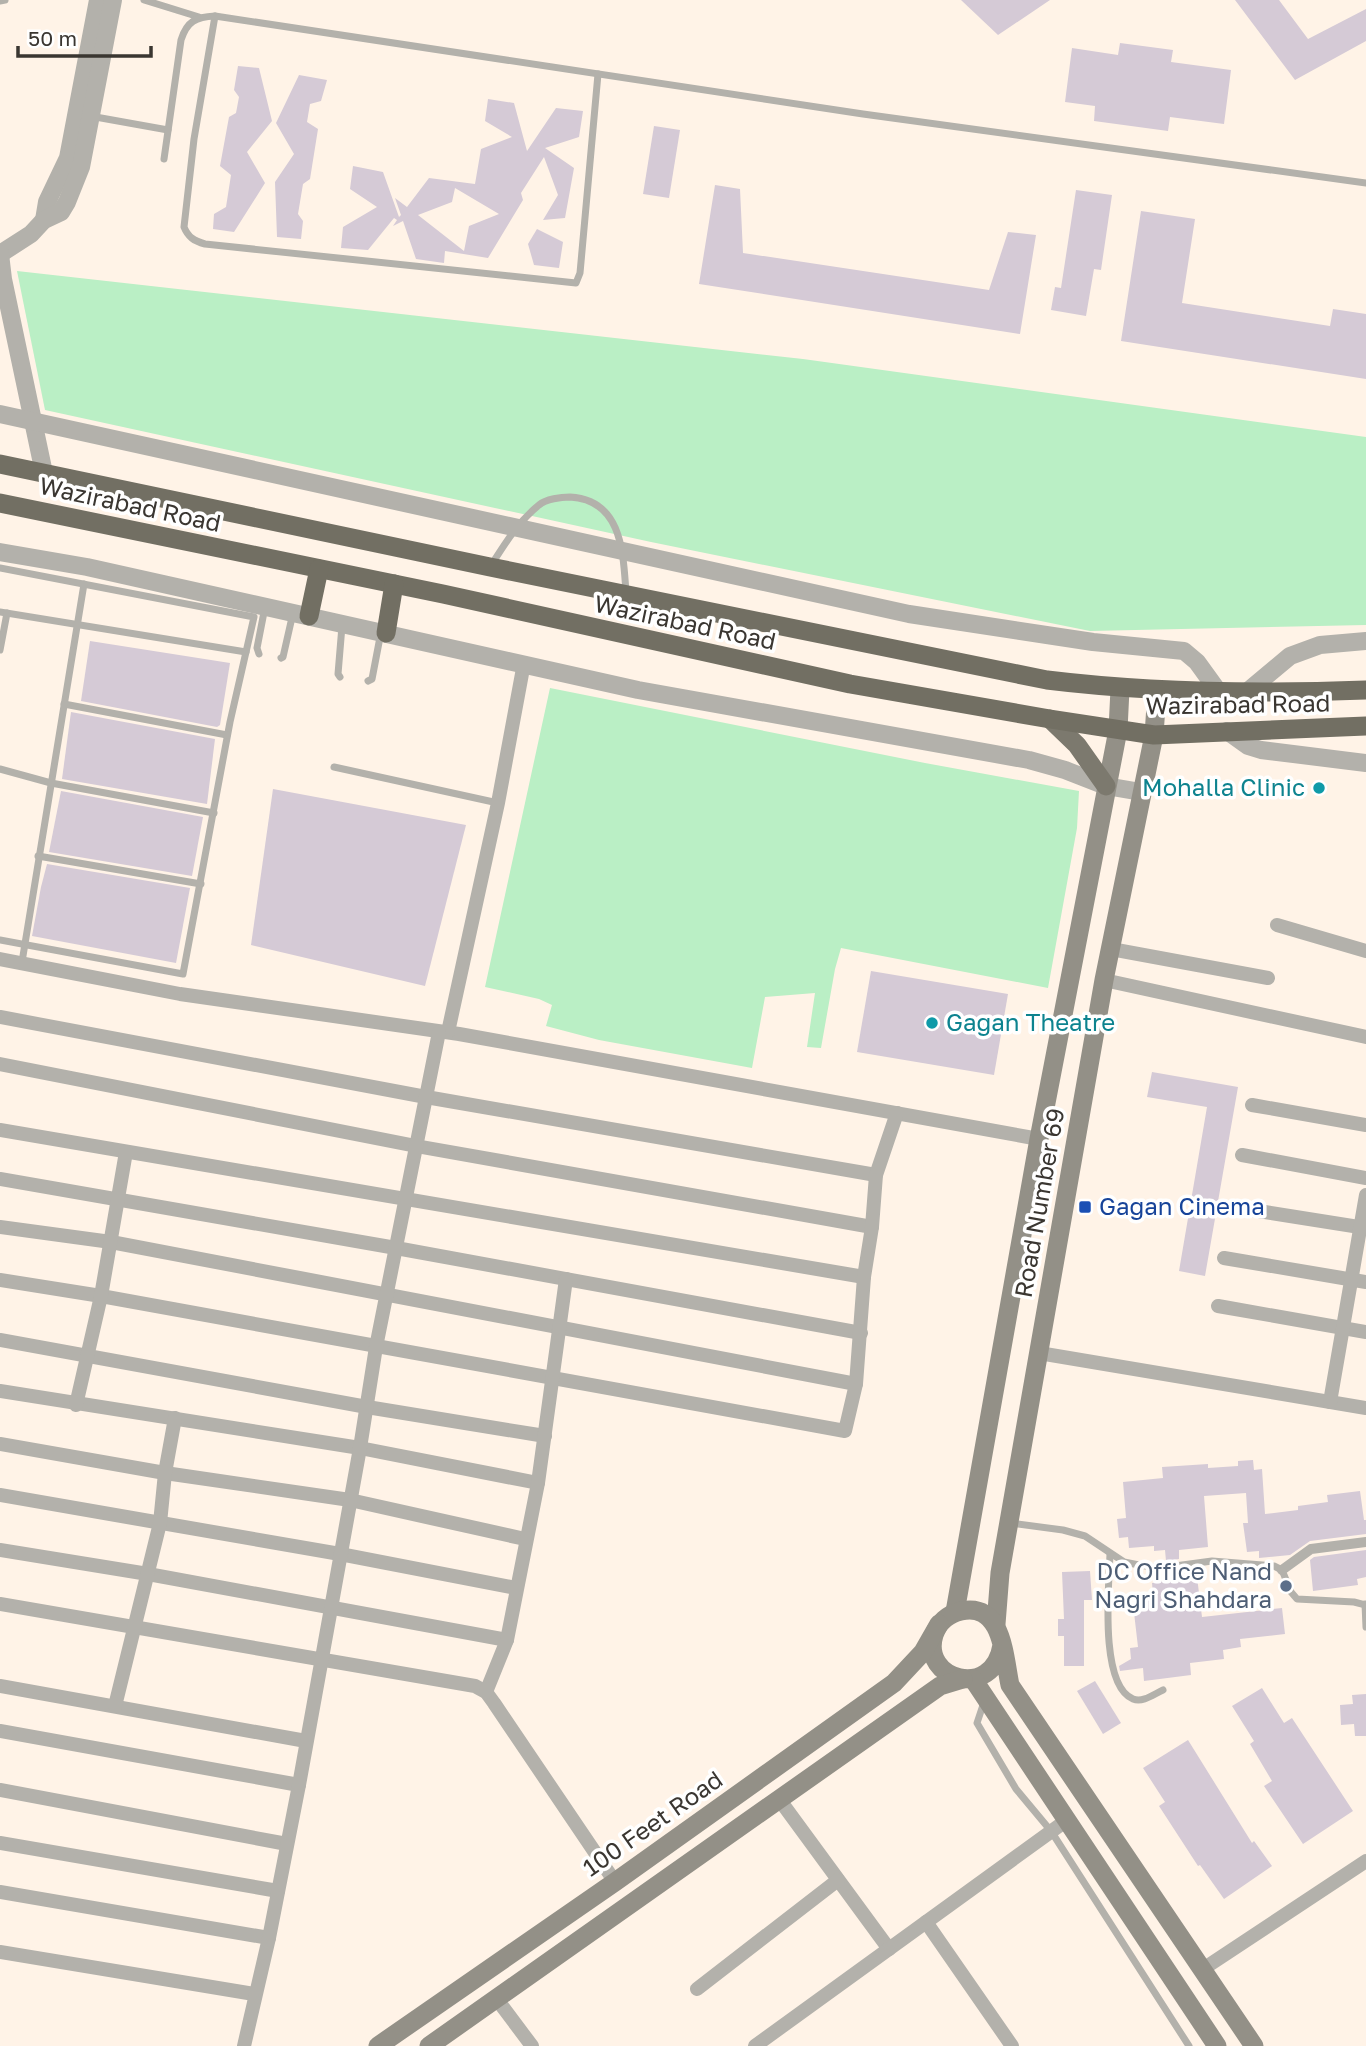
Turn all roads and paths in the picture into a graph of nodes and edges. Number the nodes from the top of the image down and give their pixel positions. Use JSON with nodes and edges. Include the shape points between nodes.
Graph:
{"nodes":[{"id":1,"x":5,"y":0,"type":"edge"},
{"id":2,"x":98,"y":0,"type":"edge"},
{"id":3,"x":113,"y":0,"type":"edge"},
{"id":4,"x":144,"y":0,"type":"edge"},
{"id":5,"x":0,"y":1,"type":"edge"},
{"id":6,"x":215,"y":16,"type":"junction"},
{"id":7,"x":199,"y":17,"type":"junction"},
{"id":8,"x":597,"y":74,"type":"junction"},
{"id":9,"x":84,"y":115,"type":"junction"},
{"id":10,"x":168,"y":130,"type":"junction"},
{"id":11,"x":164,"y":159,"type":"dead end"},
{"id":12,"x":1366,"y":183,"type":"edge"},
{"id":13,"x":0,"y":254,"type":"edge"},
{"id":14,"x":0,"y":414,"type":"edge"},
{"id":15,"x":32,"y":421,"type":"junction"},
{"id":16,"x":0,"y":464,"type":"edge"},
{"id":17,"x":44,"y":473,"type":"junction"},
{"id":18,"x":0,"y":503,"type":"edge"},
{"id":19,"x":516,"y":527,"type":"junction"},
{"id":20,"x":623,"y":550,"type":"junction"},
{"id":21,"x":0,"y":552,"type":"edge"},
{"id":22,"x":490,"y":567,"type":"junction"},
{"id":23,"x":0,"y":568,"type":"edge"},
{"id":24,"x":319,"y":569,"type":"junction"},
{"id":25,"x":84,"y":584,"type":"junction"},
{"id":26,"x":394,"y":584,"type":"junction"},
{"id":27,"x":626,"y":595,"type":"junction"},
{"id":28,"x":265,"y":606,"type":"junction"},
{"id":29,"x":3,"y":612,"type":"edge"},
{"id":30,"x":301,"y":614,"type":"junction"},
{"id":31,"x":342,"y":623,"type":"junction"},
{"id":32,"x":77,"y":625,"type":"junction"},
{"id":33,"x":384,"y":632,"type":"junction"},
{"id":34,"x":1366,"y":641,"type":"edge"},
{"id":35,"x":0,"y":650,"type":"edge"},
{"id":36,"x":246,"y":652,"type":"junction"},
{"id":37,"x":259,"y":654,"type":"dead end"},
{"id":38,"x":281,"y":658,"type":"dead end"},
{"id":39,"x":523,"y":663,"type":"junction"},
{"id":40,"x":340,"y":677,"type":"dead end"},
{"id":41,"x":368,"y":681,"type":"dead end"},
{"id":42,"x":1120,"y":689,"type":"junction"},
{"id":43,"x":1366,"y":690,"type":"edge"},
{"id":44,"x":1157,"y":691,"type":"junction"},
{"id":45,"x":1218,"y":691,"type":"junction"},
{"id":46,"x":1247,"y":692,"type":"junction"},
{"id":47,"x":64,"y":704,"type":"junction"},
{"id":48,"x":1050,"y":719,"type":"junction"},
{"id":49,"x":1366,"y":726,"type":"edge"},
{"id":50,"x":1118,"y":730,"type":"junction"},
{"id":51,"x":1227,"y":731,"type":"junction"},
{"id":52,"x":228,"y":735,"type":"junction"},
{"id":53,"x":1154,"y":735,"type":"junction"},
{"id":54,"x":1366,"y":763,"type":"edge"},
{"id":55,"x":334,"y":767,"type":"dead end"},
{"id":56,"x":0,"y":769,"type":"edge"},
{"id":57,"x":51,"y":783,"type":"junction"},
{"id":58,"x":1106,"y":786,"type":"junction"},
{"id":59,"x":1141,"y":792,"type":"junction"},
{"id":60,"x":498,"y":803,"type":"junction"},
{"id":61,"x":214,"y":813,"type":"junction"},
{"id":62,"x":38,"y":856,"type":"junction"},
{"id":63,"x":201,"y":884,"type":"junction"},
{"id":64,"x":1277,"y":925,"type":"dead end"},
{"id":65,"x":0,"y":940,"type":"edge"},
{"id":66,"x":24,"y":944,"type":"junction"},
{"id":67,"x":1111,"y":949,"type":"junction"},
{"id":68,"x":1366,"y":951,"type":"edge"},
{"id":69,"x":0,"y":959,"type":"edge"},
{"id":70,"x":22,"y":962,"type":"junction"},
{"id":71,"x":1268,"y":978,"type":"dead end"},
{"id":72,"x":1104,"y":980,"type":"junction"},
{"id":73,"x":0,"y":1017,"type":"edge"},
{"id":74,"x":444,"y":1032,"type":"junction"},
{"id":75,"x":1366,"y":1037,"type":"edge"},
{"id":76,"x":0,"y":1064,"type":"edge"},
{"id":77,"x":426,"y":1097,"type":"junction"},
{"id":78,"x":1252,"y":1105,"type":"dead end"},
{"id":79,"x":897,"y":1113,"type":"junction"},
{"id":80,"x":1366,"y":1125,"type":"edge"},
{"id":81,"x":0,"y":1130,"type":"edge"},
{"id":82,"x":1039,"y":1139,"type":"junction"},
{"id":83,"x":416,"y":1146,"type":"junction"},
{"id":84,"x":126,"y":1152,"type":"junction"},
{"id":85,"x":1242,"y":1156,"type":"dead end"},
{"id":86,"x":876,"y":1175,"type":"junction"},
{"id":87,"x":1366,"y":1178,"type":"edge"},
{"id":88,"x":0,"y":1180,"type":"edge"},
{"id":89,"x":1366,"y":1195,"type":"edge"},
{"id":90,"x":406,"y":1199,"type":"junction"},
{"id":91,"x":118,"y":1200,"type":"junction"},
{"id":92,"x":1233,"y":1207,"type":"dead end"},
{"id":93,"x":0,"y":1227,"type":"edge"},
{"id":94,"x":872,"y":1227,"type":"junction"},
{"id":95,"x":1363,"y":1228,"type":"edge"},
{"id":96,"x":111,"y":1242,"type":"junction"},
{"id":97,"x":396,"y":1248,"type":"junction"},
{"id":98,"x":1224,"y":1258,"type":"dead end"},
{"id":99,"x":864,"y":1277,"type":"junction"},
{"id":100,"x":566,"y":1279,"type":"junction"},
{"id":101,"x":0,"y":1280,"type":"edge"},
{"id":102,"x":1359,"y":1280,"type":"edge"},
{"id":103,"x":101,"y":1296,"type":"junction"},
{"id":104,"x":387,"y":1297,"type":"junction"},
{"id":105,"x":1218,"y":1306,"type":"dead end"},
{"id":106,"x":1343,"y":1328,"type":"junction"},
{"id":107,"x":559,"y":1329,"type":"junction"},
{"id":108,"x":1366,"y":1332,"type":"edge"},
{"id":109,"x":861,"y":1333,"type":"junction"},
{"id":110,"x":0,"y":1340,"type":"edge"},
{"id":111,"x":376,"y":1347,"type":"junction"},
{"id":112,"x":1039,"y":1353,"type":"junction"},
{"id":113,"x":88,"y":1355,"type":"junction"},
{"id":114,"x":552,"y":1378,"type":"junction"},
{"id":115,"x":856,"y":1384,"type":"junction"},
{"id":116,"x":0,"y":1391,"type":"edge"},
{"id":117,"x":1330,"y":1402,"type":"junction"},
{"id":118,"x":76,"y":1405,"type":"junction"},
{"id":119,"x":367,"y":1407,"type":"junction"},
{"id":120,"x":1366,"y":1408,"type":"edge"},
{"id":121,"x":176,"y":1418,"type":"junction"},
{"id":122,"x":545,"y":1436,"type":"junction"},
{"id":123,"x":0,"y":1444,"type":"edge"},
{"id":124,"x":360,"y":1448,"type":"junction"},
{"id":125,"x":165,"y":1473,"type":"junction"},
{"id":126,"x":538,"y":1483,"type":"junction"},
{"id":127,"x":0,"y":1495,"type":"edge"},
{"id":128,"x":350,"y":1500,"type":"junction"},
{"id":129,"x":160,"y":1523,"type":"junction"},
{"id":130,"x":1009,"y":1523,"type":"junction"},
{"id":131,"x":525,"y":1539,"type":"junction"},
{"id":132,"x":1366,"y":1542,"type":"edge"},
{"id":133,"x":0,"y":1550,"type":"edge"},
{"id":134,"x":340,"y":1554,"type":"junction"},
{"id":135,"x":1110,"y":1554,"type":"junction"},
{"id":136,"x":1282,"y":1570,"type":"junction"},
{"id":137,"x":148,"y":1574,"type":"junction"},
{"id":138,"x":516,"y":1588,"type":"junction"},
{"id":139,"x":0,"y":1604,"type":"edge"},
{"id":140,"x":1366,"y":1605,"type":"edge"},
{"id":141,"x":331,"y":1607,"type":"junction"},
{"id":142,"x":947,"y":1618,"type":"junction"},
{"id":143,"x":996,"y":1624,"type":"junction"},
{"id":144,"x":135,"y":1626,"type":"junction"},
{"id":145,"x":1366,"y":1627,"type":"edge"},
{"id":146,"x":507,"y":1640,"type":"junction"},
{"id":147,"x":1002,"y":1645,"type":"junction"},
{"id":148,"x":321,"y":1661,"type":"junction"},
{"id":149,"x":968,"y":1679,"type":"junction"},
{"id":150,"x":0,"y":1685,"type":"edge"},
{"id":151,"x":1163,"y":1690,"type":"dead end"},
{"id":152,"x":486,"y":1692,"type":"junction"},
{"id":153,"x":114,"y":1706,"type":"junction"},
{"id":154,"x":0,"y":1731,"type":"edge"},
{"id":155,"x":306,"y":1741,"type":"junction"},
{"id":156,"x":299,"y":1785,"type":"junction"},
{"id":157,"x":0,"y":1793,"type":"edge"},
{"id":158,"x":779,"y":1799,"type":"junction"},
{"id":159,"x":1059,"y":1826,"type":"junction"},
{"id":160,"x":0,"y":1843,"type":"edge"},
{"id":161,"x":287,"y":1843,"type":"junction"},
{"id":162,"x":1366,"y":1861,"type":"edge"},
{"id":163,"x":838,"y":1880,"type":"junction"},
{"id":164,"x":615,"y":1882,"type":"junction"},
{"id":165,"x":278,"y":1891,"type":"junction"},
{"id":166,"x":0,"y":1892,"type":"edge"},
{"id":167,"x":926,"y":1922,"type":"junction"},
{"id":168,"x":269,"y":1938,"type":"junction"},
{"id":169,"x":889,"y":1949,"type":"junction"},
{"id":170,"x":0,"y":1952,"type":"edge"},
{"id":171,"x":1203,"y":1969,"type":"junction"},
{"id":172,"x":697,"y":1989,"type":"dead end"},
{"id":173,"x":254,"y":1994,"type":"junction"},
{"id":174,"x":496,"y":1998,"type":"junction"},
{"id":175,"x":244,"y":2046,"type":"edge"},
{"id":176,"x":378,"y":2046,"type":"edge"},
{"id":177,"x":429,"y":2046,"type":"edge"},
{"id":178,"x":532,"y":2046,"type":"edge"},
{"id":179,"x":755,"y":2046,"type":"edge"},
{"id":180,"x":1012,"y":2046,"type":"edge"},
{"id":181,"x":1189,"y":2046,"type":"edge"},
{"id":182,"x":1217,"y":2046,"type":"edge"},
{"id":183,"x":1254,"y":2046,"type":"edge"}],
"edges":[{"from":1,"to":5,"type":"lane"},
{"from":2,"to":9,"type":"street"},
{"from":3,"to":9,"type":"street"},
{"from":4,"to":7,"type":"lane"},
{"from":6,"to":7,"type":"lane"},
{"from":6,"to":8,"type":"lane"},
{"from":6,"to":8,"type":"lane","via":[[184,227],[187,235],[205,244],[576,283]]},
{"from":7,"to":10,"type":"lane","via":[[185,29],[181,40]]},
{"from":8,"to":12,"type":"lane"},
{"from":9,"to":10,"type":"lane"},
{"from":9,"to":13,"type":"street","via":[[47,202],[44,220]]},
{"from":10,"to":11,"type":"lane"},
{"from":13,"to":15,"type":"street"},
{"from":14,"to":15,"type":"street"},
{"from":15,"to":17,"type":"street"},
{"from":15,"to":19,"type":"street"},
{"from":16,"to":17,"type":"highway","name":"Wazirabad Road"},
{"from":17,"to":22,"type":"highway","name":"Wazirabad Road"},
{"from":18,"to":24,"type":"highway","name":"Wazirabad Road"},
{"from":19,"to":20,"type":"street"},
{"from":19,"to":20,"type":"lane","via":[[542,502],[582,498],[609,514]]},
{"from":19,"to":22,"type":"lane"},
{"from":20,"to":27,"type":"lane"},
{"from":20,"to":45,"type":"street","via":[[909,614],[1184,651]]},
{"from":21,"to":28,"type":"street"},
{"from":22,"to":27,"type":"highway","name":"Wazirabad Road"},
{"from":23,"to":25,"type":"lane"},
{"from":24,"to":26,"type":"highway","name":"Wazirabad Road"},
{"from":24,"to":30,"type":"highway"},
{"from":25,"to":32,"type":"lane"},
{"from":25,"to":36,"type":"lane","via":[[254,617]]},
{"from":26,"to":33,"type":"highway"},
{"from":26,"to":48,"type":"highway","name":"Wazirabad Road","via":[[850,684]]},
{"from":27,"to":42,"type":"highway","name":"Wazirabad Road","via":[[1047,680]]},
{"from":28,"to":30,"type":"street"},
{"from":28,"to":37,"type":"lane"},
{"from":29,"to":32,"type":"lane"},
{"from":29,"to":35,"type":"lane"},
{"from":30,"to":31,"type":"street"},
{"from":30,"to":38,"type":"lane"},
{"from":31,"to":33,"type":"street"},
{"from":31,"to":40,"type":"lane"},
{"from":32,"to":36,"type":"lane"},
{"from":32,"to":47,"type":"lane"},
{"from":33,"to":39,"type":"street"},
{"from":33,"to":41,"type":"lane"},
{"from":34,"to":46,"type":"street","via":[[1320,645],[1290,656]]},
{"from":36,"to":52,"type":"lane"},
{"from":39,"to":58,"type":"street","via":[[638,690],[1029,760]]},
{"from":39,"to":60,"type":"street"},
{"from":42,"to":44,"type":"highway","name":"Wazirabad Road"},
{"from":42,"to":50,"type":"main road","name":"Road Number 69"},
{"from":43,"to":46,"type":"highway","name":"Wazirabad Road"},
{"from":44,"to":45,"type":"highway","name":"Wazirabad Road"},
{"from":44,"to":53,"type":"main road","name":"Road Number 69"},
{"from":45,"to":46,"type":"highway","name":"Wazirabad Road"},
{"from":47,"to":52,"type":"lane"},
{"from":47,"to":57,"type":"lane"},
{"from":48,"to":50,"type":"highway","name":"Wazirabad Road"},
{"from":48,"to":58,"type":"main road","via":[[1077,745]]},
{"from":49,"to":51,"type":"highway","name":"Wazirabad Road"},
{"from":50,"to":53,"type":"highway","name":"Wazirabad Road"},
{"from":50,"to":58,"type":"main road","name":"Road Number 69"},
{"from":51,"to":53,"type":"highway","name":"Wazirabad Road"},
{"from":51,"to":54,"type":"street","via":[[1261,750]]},
{"from":52,"to":61,"type":"lane"},
{"from":53,"to":59,"type":"main road","name":"Road Number 69"},
{"from":55,"to":60,"type":"lane"},
{"from":56,"to":57,"type":"lane"},
{"from":57,"to":61,"type":"lane"},
{"from":57,"to":62,"type":"lane"},
{"from":58,"to":59,"type":"street"},
{"from":58,"to":82,"type":"main road","name":"Road Number 69"},
{"from":59,"to":67,"type":"main road","name":"Road Number 69"},
{"from":60,"to":74,"type":"street"},
{"from":61,"to":63,"type":"lane"},
{"from":62,"to":63,"type":"lane"},
{"from":62,"to":66,"type":"lane"},
{"from":63,"to":66,"type":"lane","via":[[183,974]]},
{"from":64,"to":68,"type":"street"},
{"from":65,"to":66,"type":"lane"},
{"from":66,"to":70,"type":"lane"},
{"from":67,"to":71,"type":"street"},
{"from":67,"to":72,"type":"main road","name":"Road Number 69"},
{"from":69,"to":70,"type":"street"},
{"from":70,"to":74,"type":"street","via":[[180,994]]},
{"from":72,"to":75,"type":"street"},
{"from":72,"to":112,"type":"main road","name":"Road Number 69"},
{"from":73,"to":77,"type":"street"},
{"from":74,"to":77,"type":"street"},
{"from":74,"to":79,"type":"street"},
{"from":76,"to":83,"type":"street"},
{"from":77,"to":83,"type":"street"},
{"from":77,"to":86,"type":"street"},
{"from":78,"to":80,"type":"street"},
{"from":79,"to":82,"type":"street"},
{"from":79,"to":86,"type":"street"},
{"from":81,"to":84,"type":"street"},
{"from":82,"to":142,"type":"main road","name":"Road Number 69"},
{"from":83,"to":90,"type":"street"},
{"from":83,"to":94,"type":"street"},
{"from":84,"to":90,"type":"street"},
{"from":84,"to":91,"type":"street"},
{"from":85,"to":87,"type":"street"},
{"from":86,"to":94,"type":"street"},
{"from":88,"to":91,"type":"street"},
{"from":89,"to":95,"type":"street"},
{"from":90,"to":97,"type":"street"},
{"from":90,"to":99,"type":"street"},
{"from":91,"to":96,"type":"street"},
{"from":91,"to":97,"type":"street"},
{"from":92,"to":95,"type":"street"},
{"from":93,"to":96,"type":"street"},
{"from":94,"to":99,"type":"street"},
{"from":95,"to":102,"type":"street"},
{"from":96,"to":103,"type":"street"},
{"from":96,"to":104,"type":"street"},
{"from":97,"to":100,"type":"street"},
{"from":97,"to":104,"type":"street"},
{"from":98,"to":102,"type":"street"},
{"from":99,"to":109,"type":"street"},
{"from":100,"to":107,"type":"street"},
{"from":100,"to":109,"type":"street"},
{"from":101,"to":103,"type":"street"},
{"from":102,"to":106,"type":"street"},
{"from":103,"to":111,"type":"street"},
{"from":103,"to":113,"type":"street"},
{"from":104,"to":107,"type":"street"},
{"from":104,"to":111,"type":"street"},
{"from":105,"to":106,"type":"street"},
{"from":106,"to":108,"type":"street"},
{"from":106,"to":117,"type":"street"},
{"from":107,"to":114,"type":"street"},
{"from":107,"to":115,"type":"street"},
{"from":109,"to":115,"type":"street"},
{"from":110,"to":113,"type":"street"},
{"from":111,"to":114,"type":"street"},
{"from":111,"to":119,"type":"street"},
{"from":112,"to":117,"type":"street"},
{"from":112,"to":130,"type":"main road","name":"Road Number 69"},
{"from":113,"to":118,"type":"street"},
{"from":113,"to":119,"type":"street"},
{"from":114,"to":115,"type":"street","via":[[845,1431]]},
{"from":114,"to":122,"type":"street"},
{"from":116,"to":118,"type":"street"},
{"from":117,"to":120,"type":"street"},
{"from":118,"to":121,"type":"street"},
{"from":119,"to":122,"type":"street"},
{"from":119,"to":124,"type":"street"},
{"from":121,"to":124,"type":"street"},
{"from":121,"to":125,"type":"street"},
{"from":122,"to":126,"type":"street"},
{"from":123,"to":125,"type":"street"},
{"from":124,"to":126,"type":"street"},
{"from":124,"to":128,"type":"street"},
{"from":125,"to":128,"type":"street"},
{"from":125,"to":129,"type":"street"},
{"from":126,"to":131,"type":"street"},
{"from":127,"to":129,"type":"street"},
{"from":128,"to":131,"type":"street"},
{"from":128,"to":134,"type":"street"},
{"from":129,"to":134,"type":"street"},
{"from":129,"to":137,"type":"street"},
{"from":130,"to":135,"type":"lane","via":[[1086,1536]]},
{"from":130,"to":143,"type":"main road","name":"Road Number 69"},
{"from":131,"to":138,"type":"street"},
{"from":132,"to":136,"type":"street","via":[[1311,1549]]},
{"from":133,"to":137,"type":"street"},
{"from":134,"to":138,"type":"street"},
{"from":134,"to":141,"type":"street"},
{"from":135,"to":136,"type":"lane","via":[[1124,1562],[1160,1568],[1212,1562]]},
{"from":135,"to":151,"type":"lane","via":[[1107,1634],[1119,1684],[1134,1700]]},
{"from":136,"to":140,"type":"lane","via":[[1297,1599]]},
{"from":137,"to":141,"type":"street"},
{"from":137,"to":144,"type":"street"},
{"from":138,"to":146,"type":"street"},
{"from":139,"to":144,"type":"street"},
{"from":140,"to":145,"type":"lane"},
{"from":141,"to":146,"type":"street"},
{"from":141,"to":148,"type":"street"},
{"from":142,"to":143,"type":"main road","via":[[966,1610],[988,1616]]},
{"from":142,"to":149,"type":"main road","via":[[933,1643],[937,1662],[944,1670]]},
{"from":142,"to":164,"type":"main road","name":"100 Feet Road","via":[[894,1683]]},
{"from":143,"to":147,"type":"main road"},
{"from":144,"to":148,"type":"street"},
{"from":144,"to":153,"type":"street"},
{"from":146,"to":152,"type":"street"},
{"from":147,"to":149,"type":"main road","via":[[994,1668]]},
{"from":147,"to":171,"type":"main road","via":[[1010,1685]]},
{"from":148,"to":152,"type":"street","via":[[459,1682]]},
{"from":148,"to":155,"type":"street"},
{"from":149,"to":158,"type":"main road","via":[[940,1686]]},
{"from":149,"to":159,"type":"main road","via":[[985,1697]]},
{"from":150,"to":153,"type":"street"},
{"from":152,"to":164,"type":"street"},
{"from":153,"to":155,"type":"street"},
{"from":154,"to":156,"type":"street"},
{"from":155,"to":156,"type":"street"},
{"from":156,"to":161,"type":"street"},
{"from":157,"to":161,"type":"street"},
{"from":158,"to":163,"type":"street"},
{"from":158,"to":174,"type":"main road"},
{"from":159,"to":167,"type":"street"},
{"from":159,"to":181,"type":"lane"},
{"from":159,"to":182,"type":"main road"},
{"from":160,"to":165,"type":"street"},
{"from":161,"to":165,"type":"street"},
{"from":162,"to":171,"type":"street"},
{"from":163,"to":169,"type":"street"},
{"from":163,"to":172,"type":"street"},
{"from":164,"to":176,"type":"main road","name":"100 Feet Road"},
{"from":165,"to":168,"type":"street"},
{"from":166,"to":168,"type":"street"},
{"from":167,"to":169,"type":"street"},
{"from":167,"to":180,"type":"street"},
{"from":168,"to":173,"type":"street"},
{"from":169,"to":179,"type":"street"},
{"from":170,"to":173,"type":"street"},
{"from":171,"to":183,"type":"main road"},
{"from":173,"to":175,"type":"street"},
{"from":174,"to":177,"type":"main road"},
{"from":174,"to":178,"type":"street"}]}
